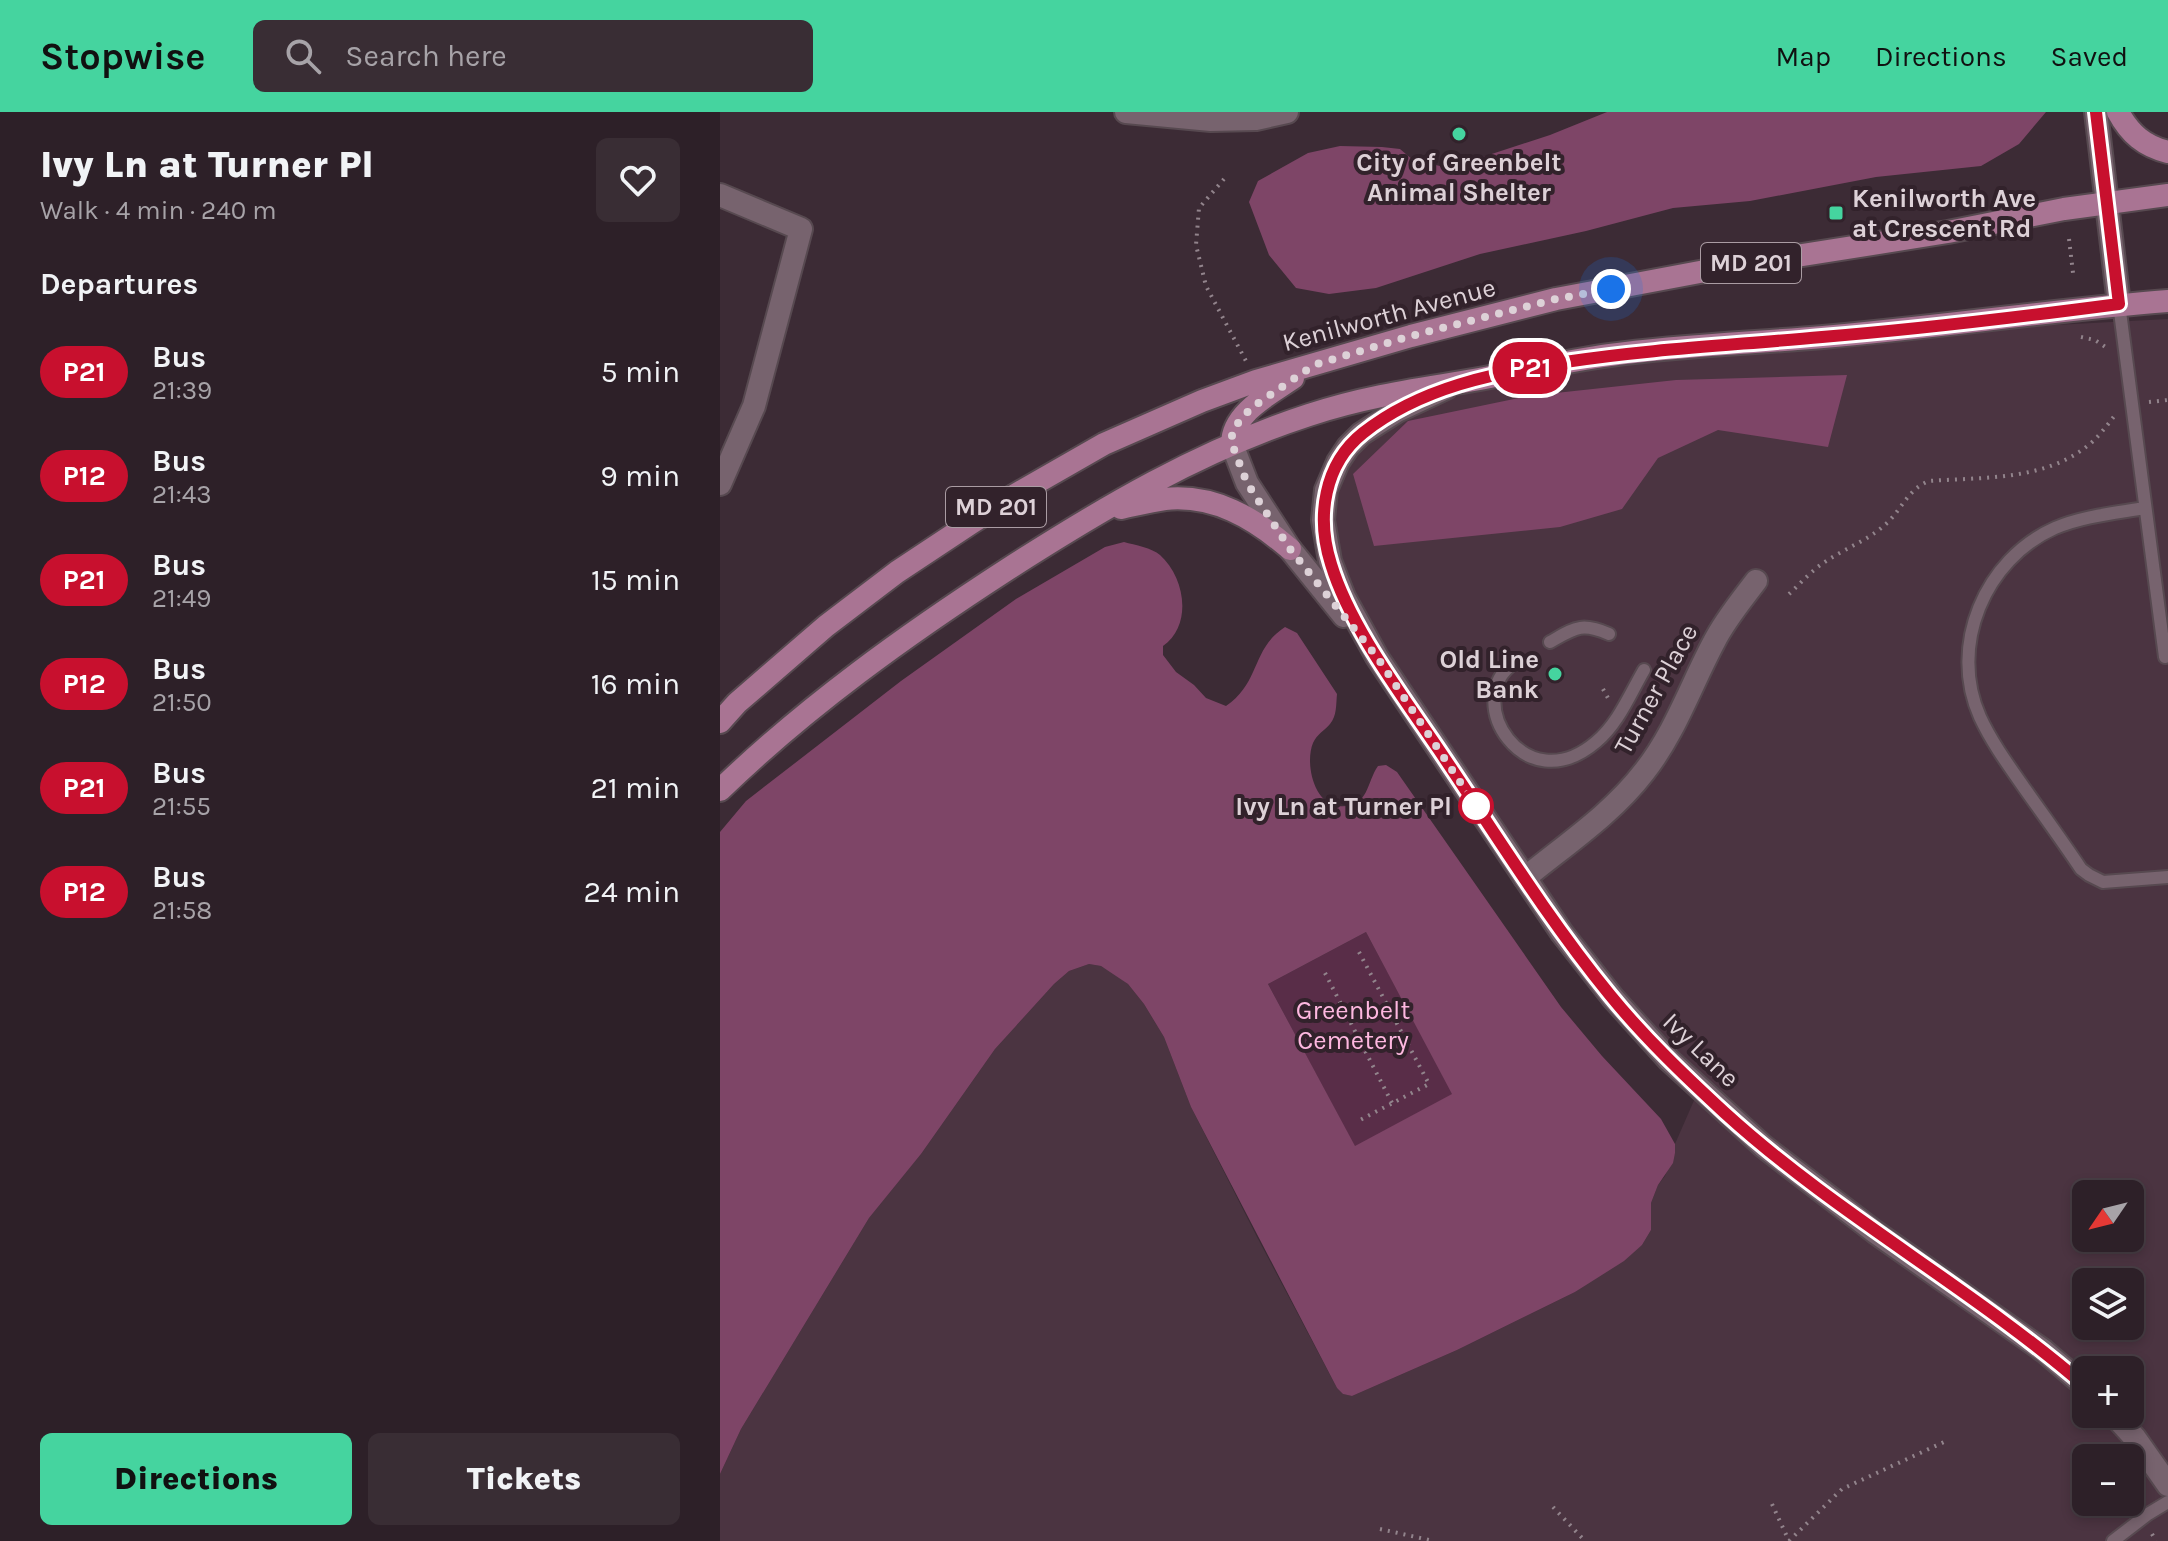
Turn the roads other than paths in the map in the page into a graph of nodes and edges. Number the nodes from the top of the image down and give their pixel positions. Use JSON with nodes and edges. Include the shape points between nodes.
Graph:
{"nodes":[{"id":1,"x":1126,"y":112,"type":"edge"},
{"id":2,"x":1287,"y":112,"type":"edge"},
{"id":3,"x":2096,"y":112,"type":"edge"},
{"id":4,"x":2118,"y":112,"type":"edge"},
{"id":5,"x":2168,"y":152,"type":"edge"},
{"id":6,"x":720,"y":195,"type":"edge"},
{"id":7,"x":2168,"y":195,"type":"edge"},
{"id":8,"x":2106,"y":203,"type":"junction"},
{"id":9,"x":2168,"y":301,"type":"edge"},
{"id":10,"x":2119,"y":304,"type":"junction"},
{"id":11,"x":1314,"y":365,"type":"junction"},
{"id":12,"x":1458,"y":383,"type":"junction"},
{"id":13,"x":1232,"y":444,"type":"junction"},
{"id":14,"x":720,"y":484,"type":"edge"},
{"id":15,"x":2145,"y":508,"type":"junction"},
{"id":16,"x":1100,"y":513,"type":"junction"},
{"id":17,"x":1290,"y":549,"type":"junction"},
{"id":18,"x":2168,"y":578,"type":"edge"},
{"id":19,"x":2154,"y":580,"type":"junction"},
{"id":20,"x":1756,"y":581,"type":"dead end"},
{"id":21,"x":1609,"y":634,"type":"dead end"},
{"id":22,"x":1550,"y":642,"type":"dead end"},
{"id":23,"x":1377,"y":657,"type":"junction"},
{"id":24,"x":2165,"y":657,"type":"dead end"},
{"id":25,"x":1514,"y":663,"type":"dead end"},
{"id":26,"x":1644,"y":670,"type":"dead end"},
{"id":27,"x":720,"y":722,"type":"edge"},
{"id":28,"x":720,"y":790,"type":"edge"},
{"id":29,"x":2168,"y":877,"type":"edge"},
{"id":30,"x":1525,"y":878,"type":"junction"},
{"id":31,"x":2072,"y":1375,"type":"edge"},
{"id":32,"x":2126,"y":1428,"type":"edge"},
{"id":33,"x":2168,"y":1485,"type":"edge"},
{"id":34,"x":2168,"y":1502,"type":"edge"},
{"id":35,"x":2113,"y":1541,"type":"edge"}],
"edges":[{"from":1,"to":2,"type":"street","via":[[1211,120]]},
{"from":3,"to":8,"type":"street"},
{"from":4,"to":5,"type":"main road","via":[[2144,144]]},
{"from":6,"to":14,"type":"street","via":[[801,229],[754,406]]},
{"from":7,"to":8,"type":"main road","name":"Kenilworth Avenue","number":"MD 201"},
{"from":8,"to":10,"type":"street"},
{"from":8,"to":11,"type":"main road","name":"Kenilworth Avenue","number":"MD 201","via":[[1556,299]]},
{"from":9,"to":10,"type":"main road","number":"MD 201"},
{"from":10,"to":12,"type":"main road","number":"MD 201","via":[[1828,337],[1615,354]]},
{"from":10,"to":15,"type":"lane"},
{"from":11,"to":13,"type":"main road","via":[[1251,408],[1232,434]]},
{"from":11,"to":27,"type":"main road","name":"Kenilworth Avenue","number":"MD 201","via":[[1202,401],[1104,444],[1004,502],[826,626]]},
{"from":12,"to":13,"type":"main road","number":"MD 201","via":[[1359,400]]},
{"from":12,"to":23,"type":"street","name":"Ivy Lane","via":[[1361,434],[1338,462],[1326,490],[1323,520],[1330,561]]},
{"from":13,"to":16,"type":"main road","number":"MD 201"},
{"from":13,"to":17,"type":"street","name":"Ivy Lane","via":[[1247,483]]},
{"from":15,"to":19,"type":"lane"},
{"from":15,"to":29,"type":"lane","via":[[2056,527],[2015,555],[1977,610],[1969,670],[1971,691],[1991,739],[2081,869],[2103,882]]},
{"from":16,"to":17,"type":"main road","via":[[1164,499],[1216,503],[1266,529]]},
{"from":16,"to":28,"type":"main road","number":"MD 201","via":[[860,671]]},
{"from":17,"to":23,"type":"street","name":"Ivy Lane"},
{"from":18,"to":19,"type":"lane"},
{"from":19,"to":24,"type":"lane"},
{"from":20,"to":30,"type":"street","name":"Turner Place","via":[[1715,638],[1668,736],[1644,772],[1611,807]]},
{"from":21,"to":22,"type":"lane","via":[[1585,626]]},
{"from":23,"to":30,"type":"street","name":"Ivy Lane"},
{"from":25,"to":26,"type":"lane","via":[[1495,693],[1500,726],[1523,753],[1553,762],[1567,760],[1610,728]]},
{"from":30,"to":31,"type":"street","name":"Ivy Lane","via":[[1613,998],[1726,1113],[1866,1225]]},
{"from":32,"to":33,"type":"street"},
{"from":34,"to":35,"type":"lane"}]}
